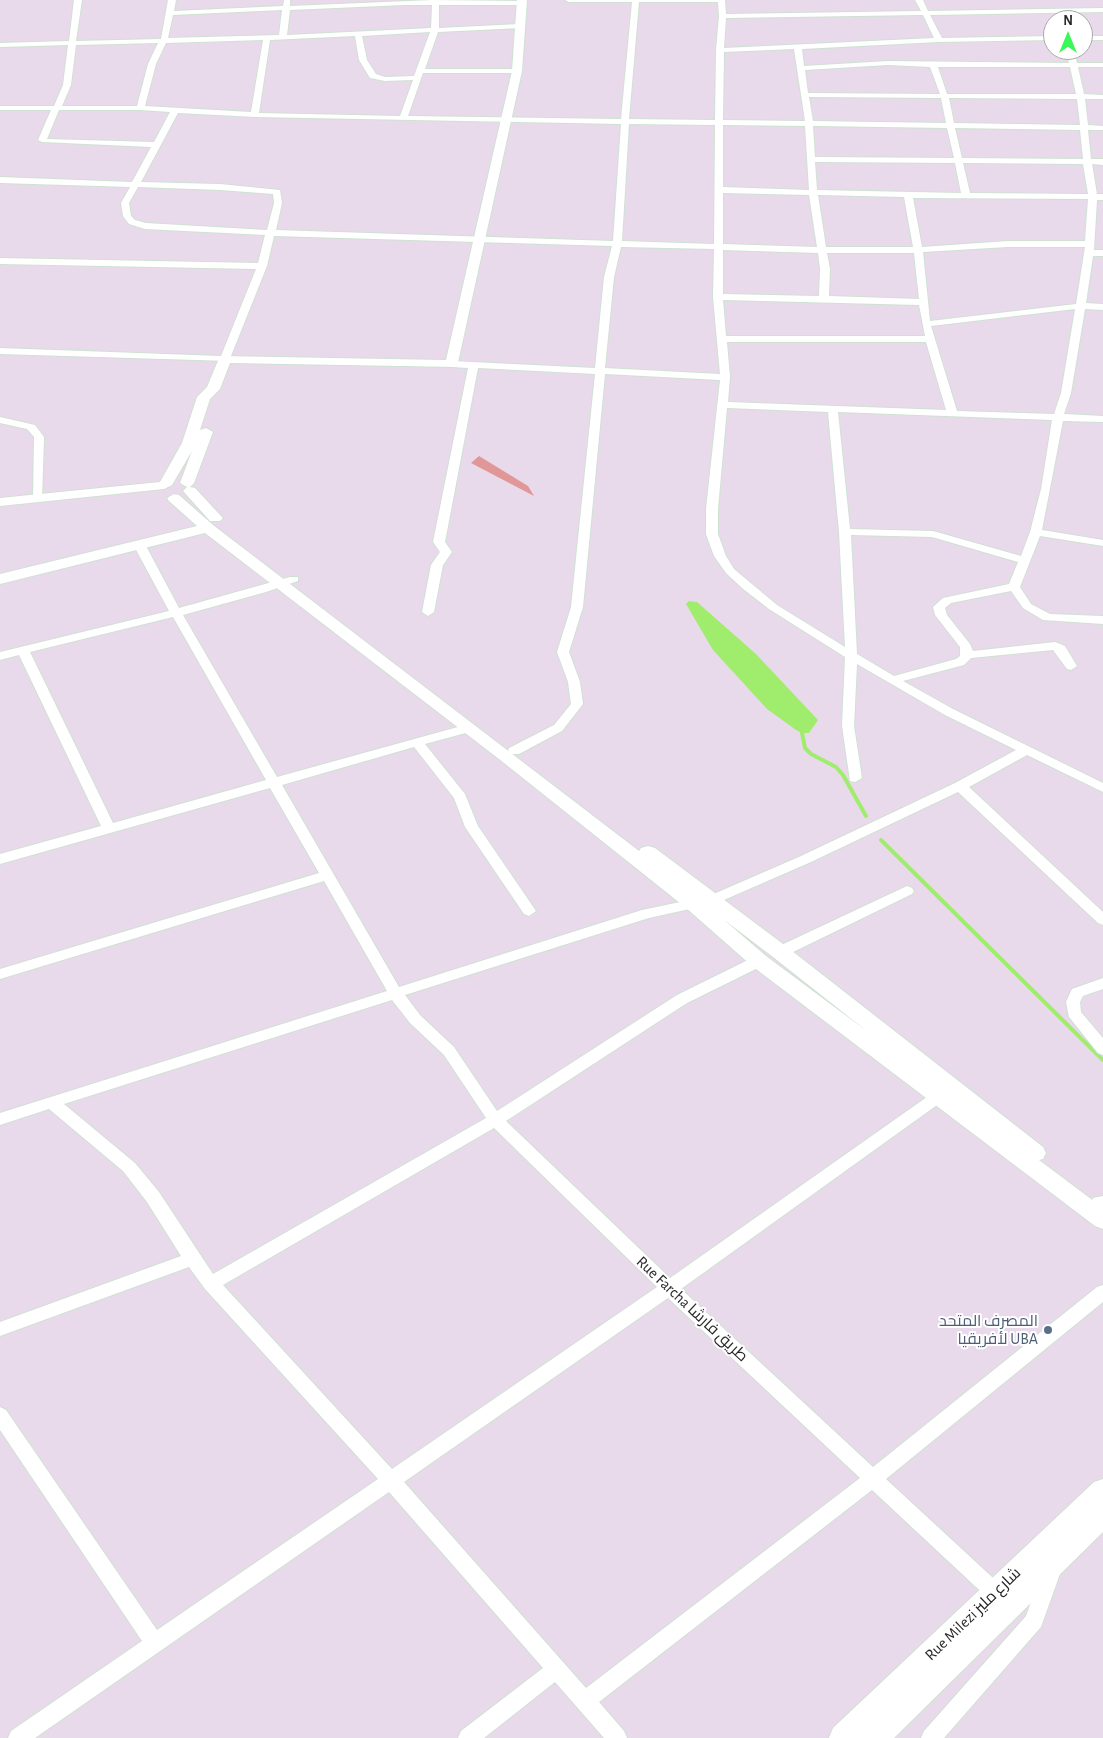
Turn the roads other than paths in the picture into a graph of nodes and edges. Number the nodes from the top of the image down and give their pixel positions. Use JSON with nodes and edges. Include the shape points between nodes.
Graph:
{"nodes":[{"id":1,"x":78,"y":0,"type":"edge"},
{"id":2,"x":172,"y":0,"type":"edge"},
{"id":3,"x":287,"y":0,"type":"edge"},
{"id":4,"x":569,"y":0,"type":"edge"},
{"id":5,"x":721,"y":0,"type":"edge"},
{"id":6,"x":919,"y":0,"type":"edge"},
{"id":7,"x":1053,"y":0,"type":"edge"},
{"id":8,"x":636,"y":1,"type":"edge"},
{"id":9,"x":436,"y":2,"type":"edge"},
{"id":10,"x":522,"y":2,"type":"edge"},
{"id":11,"x":359,"y":3,"type":"edge"},
{"id":12,"x":285,"y":9,"type":"junction"},
{"id":13,"x":1043,"y":10,"type":"edge"},
{"id":14,"x":1057,"y":10,"type":"edge"},
{"id":15,"x":924,"y":12,"type":"junction"},
{"id":16,"x":170,"y":13,"type":"junction"},
{"id":17,"x":723,"y":16,"type":"junction"},
{"id":18,"x":520,"y":26,"type":"junction"},
{"id":19,"x":435,"y":30,"type":"junction"},
{"id":20,"x":358,"y":33,"type":"junction"},
{"id":21,"x":284,"y":37,"type":"junction"},
{"id":22,"x":266,"y":38,"type":"junction"},
{"id":23,"x":1043,"y":38,"type":"edge"},
{"id":24,"x":163,"y":40,"type":"junction"},
{"id":25,"x":939,"y":40,"type":"junction"},
{"id":26,"x":74,"y":43,"type":"junction"},
{"id":27,"x":0,"y":45,"type":"edge"},
{"id":28,"x":798,"y":47,"type":"junction"},
{"id":29,"x":720,"y":50,"type":"junction"},
{"id":30,"x":1072,"y":60,"type":"edge"},
{"id":31,"x":933,"y":65,"type":"junction"},
{"id":32,"x":1073,"y":65,"type":"junction"},
{"id":33,"x":1103,"y":65,"type":"edge"},
{"id":34,"x":802,"y":68,"type":"junction"},
{"id":35,"x":517,"y":71,"type":"junction"},
{"id":36,"x":419,"y":75,"type":"junction"},
{"id":37,"x":805,"y":95,"type":"junction"},
{"id":38,"x":944,"y":95,"type":"junction"},
{"id":39,"x":1081,"y":97,"type":"junction"},
{"id":40,"x":1103,"y":97,"type":"edge"},
{"id":41,"x":58,"y":107,"type":"junction"},
{"id":42,"x":0,"y":108,"type":"edge"},
{"id":43,"x":140,"y":108,"type":"junction"},
{"id":44,"x":175,"y":111,"type":"junction"},
{"id":45,"x":255,"y":115,"type":"junction"},
{"id":46,"x":403,"y":118,"type":"junction"},
{"id":47,"x":508,"y":119,"type":"junction"},
{"id":48,"x":626,"y":121,"type":"junction"},
{"id":49,"x":720,"y":123,"type":"junction"},
{"id":50,"x":810,"y":124,"type":"junction"},
{"id":51,"x":950,"y":126,"type":"junction"},
{"id":52,"x":1083,"y":128,"type":"junction"},
{"id":53,"x":1103,"y":128,"type":"edge"},
{"id":54,"x":157,"y":145,"type":"junction"},
{"id":55,"x":812,"y":159,"type":"junction"},
{"id":56,"x":959,"y":160,"type":"junction"},
{"id":57,"x":1087,"y":162,"type":"junction"},
{"id":58,"x":1103,"y":162,"type":"edge"},
{"id":59,"x":0,"y":180,"type":"edge"},
{"id":60,"x":135,"y":184,"type":"junction"},
{"id":61,"x":720,"y":190,"type":"junction"},
{"id":62,"x":813,"y":191,"type":"junction"},
{"id":63,"x":908,"y":195,"type":"junction"},
{"id":64,"x":966,"y":195,"type":"junction"},
{"id":65,"x":1098,"y":197,"type":"edge"},
{"id":66,"x":272,"y":233,"type":"junction"},
{"id":67,"x":481,"y":240,"type":"junction"},
{"id":68,"x":617,"y":243,"type":"junction"},
{"id":69,"x":720,"y":246,"type":"junction"},
{"id":70,"x":1090,"y":248,"type":"junction"},
{"id":71,"x":821,"y":250,"type":"junction"},
{"id":72,"x":918,"y":250,"type":"junction"},
{"id":73,"x":1103,"y":253,"type":"edge"},
{"id":74,"x":0,"y":261,"type":"edge"},
{"id":75,"x":262,"y":266,"type":"junction"},
{"id":76,"x":718,"y":297,"type":"junction"},
{"id":77,"x":824,"y":299,"type":"junction"},
{"id":78,"x":923,"y":302,"type":"junction"},
{"id":79,"x":1080,"y":306,"type":"junction"},
{"id":80,"x":1103,"y":307,"type":"edge"},
{"id":81,"x":926,"y":324,"type":"junction"},
{"id":82,"x":723,"y":339,"type":"junction"},
{"id":83,"x":929,"y":339,"type":"junction"},
{"id":84,"x":0,"y":351,"type":"edge"},
{"id":85,"x":225,"y":358,"type":"junction"},
{"id":86,"x":452,"y":364,"type":"junction"},
{"id":87,"x":474,"y":365,"type":"junction"},
{"id":88,"x":600,"y":371,"type":"junction"},
{"id":89,"x":725,"y":377,"type":"junction"},
{"id":90,"x":214,"y":389,"type":"junction"},
{"id":91,"x":722,"y":404,"type":"junction"},
{"id":92,"x":833,"y":410,"type":"junction"},
{"id":93,"x":952,"y":412,"type":"junction"},
{"id":94,"x":1058,"y":417,"type":"junction"},
{"id":95,"x":1103,"y":419,"type":"edge"},
{"id":96,"x":0,"y":420,"type":"edge"},
{"id":97,"x":161,"y":487,"type":"junction"},
{"id":98,"x":188,"y":487,"type":"junction"},
{"id":99,"x":38,"y":498,"type":"junction"},
{"id":100,"x":174,"y":498,"type":"junction"},
{"id":101,"x":0,"y":502,"type":"edge"},
{"id":102,"x":0,"y":510,"type":"edge"},
{"id":103,"x":208,"y":528,"type":"junction"},
{"id":104,"x":845,"y":532,"type":"junction"},
{"id":105,"x":1036,"y":532,"type":"junction"},
{"id":106,"x":1103,"y":543,"type":"edge"},
{"id":107,"x":140,"y":546,"type":"junction"},
{"id":108,"x":1024,"y":560,"type":"junction"},
{"id":109,"x":0,"y":579,"type":"edge"},
{"id":110,"x":288,"y":581,"type":"junction"},
{"id":111,"x":1014,"y":587,"type":"junction"},
{"id":112,"x":428,"y":612,"type":"dead end"},
{"id":113,"x":176,"y":613,"type":"junction"},
{"id":114,"x":1103,"y":620,"type":"edge"},
{"id":115,"x":23,"y":650,"type":"junction"},
{"id":116,"x":967,"y":655,"type":"junction"},
{"id":117,"x":0,"y":656,"type":"edge"},
{"id":118,"x":851,"y":656,"type":"junction"},
{"id":119,"x":1071,"y":666,"type":"dead end"},
{"id":120,"x":892,"y":680,"type":"junction"},
{"id":121,"x":469,"y":728,"type":"junction"},
{"id":122,"x":418,"y":744,"type":"junction"},
{"id":123,"x":514,"y":751,"type":"junction"},
{"id":124,"x":1025,"y":751,"type":"junction"},
{"id":125,"x":855,"y":778,"type":"dead end"},
{"id":126,"x":274,"y":781,"type":"junction"},
{"id":127,"x":960,"y":786,"type":"junction"},
{"id":128,"x":1103,"y":788,"type":"edge"},
{"id":129,"x":109,"y":828,"type":"junction"},
{"id":130,"x":0,"y":858,"type":"edge"},
{"id":131,"x":327,"y":875,"type":"junction"},
{"id":132,"x":907,"y":891,"type":"dead end"},
{"id":133,"x":702,"y":901,"type":"junction"},
{"id":134,"x":529,"y":911,"type":"dead end"},
{"id":135,"x":1103,"y":920,"type":"edge"},
{"id":136,"x":780,"y":952,"type":"junction"},
{"id":137,"x":759,"y":961,"type":"junction"},
{"id":138,"x":0,"y":974,"type":"edge"},
{"id":139,"x":1103,"y":983,"type":"edge"},
{"id":140,"x":396,"y":994,"type":"junction"},
{"id":141,"x":1103,"y":1048,"type":"edge"},
{"id":142,"x":939,"y":1096,"type":"junction"},
{"id":143,"x":52,"y":1103,"type":"junction"},
{"id":144,"x":0,"y":1119,"type":"edge"},
{"id":145,"x":495,"y":1120,"type":"junction"},
{"id":146,"x":1102,"y":1208,"type":"edge"},
{"id":147,"x":192,"y":1260,"type":"junction"},
{"id":148,"x":211,"y":1284,"type":"junction"},
{"id":149,"x":669,"y":1288,"type":"junction"},
{"id":150,"x":1103,"y":1292,"type":"edge"},
{"id":151,"x":0,"y":1329,"type":"edge"},
{"id":152,"x":0,"y":1415,"type":"edge"},
{"id":153,"x":390,"y":1479,"type":"junction"},
{"id":154,"x":872,"y":1479,"type":"junction"},
{"id":155,"x":1103,"y":1490,"type":"edge"},
{"id":156,"x":1103,"y":1515,"type":"edge"},
{"id":157,"x":1054,"y":1563,"type":"junction"},
{"id":158,"x":1003,"y":1599,"type":"junction"},
{"id":159,"x":155,"y":1644,"type":"junction"},
{"id":160,"x":557,"y":1669,"type":"junction"},
{"id":161,"x":585,"y":1701,"type":"junction"},
{"id":162,"x":18,"y":1738,"type":"edge"},
{"id":163,"x":468,"y":1738,"type":"edge"},
{"id":164,"x":618,"y":1738,"type":"edge"},
{"id":165,"x":843,"y":1738,"type":"edge"},
{"id":166,"x":874,"y":1738,"type":"edge"},
{"id":167,"x":931,"y":1738,"type":"edge"}],
"edges":[{"from":1,"to":26,"type":"street"},
{"from":2,"to":16,"type":"street"},
{"from":3,"to":12,"type":"street"},
{"from":4,"to":8,"type":"street"},
{"from":5,"to":8,"type":"street"},
{"from":5,"to":17,"type":"street"},
{"from":6,"to":15,"type":"street"},
{"from":7,"to":14,"type":"street"},
{"from":8,"to":48,"type":"street"},
{"from":9,"to":10,"type":"street"},
{"from":9,"to":11,"type":"street"},
{"from":9,"to":19,"type":"street"},
{"from":10,"to":18,"type":"street"},
{"from":11,"to":12,"type":"street"},
{"from":12,"to":16,"type":"street"},
{"from":12,"to":21,"type":"street"},
{"from":13,"to":15,"type":"street"},
{"from":15,"to":17,"type":"street"},
{"from":15,"to":25,"type":"street"},
{"from":16,"to":24,"type":"street"},
{"from":17,"to":29,"type":"street"},
{"from":18,"to":19,"type":"street"},
{"from":18,"to":35,"type":"street"},
{"from":19,"to":20,"type":"street"},
{"from":19,"to":36,"type":"street"},
{"from":20,"to":21,"type":"street"},
{"from":20,"to":36,"type":"street","via":[[363,60],[373,76]]},
{"from":21,"to":22,"type":"street"},
{"from":22,"to":24,"type":"street"},
{"from":22,"to":45,"type":"street"},
{"from":23,"to":25,"type":"street"},
{"from":24,"to":26,"type":"street"},
{"from":24,"to":43,"type":"street","via":[[152,64]]},
{"from":25,"to":28,"type":"street"},
{"from":26,"to":27,"type":"street"},
{"from":26,"to":41,"type":"street","via":[[67,85]]},
{"from":28,"to":29,"type":"street"},
{"from":28,"to":34,"type":"street"},
{"from":29,"to":49,"type":"street"},
{"from":30,"to":32,"type":"street"},
{"from":31,"to":32,"type":"street"},
{"from":31,"to":34,"type":"street","via":[[870,63]]},
{"from":31,"to":38,"type":"street"},
{"from":32,"to":33,"type":"street"},
{"from":32,"to":39,"type":"street"},
{"from":34,"to":37,"type":"street"},
{"from":35,"to":36,"type":"street"},
{"from":35,"to":47,"type":"street"},
{"from":36,"to":46,"type":"street"},
{"from":37,"to":38,"type":"street"},
{"from":37,"to":50,"type":"street"},
{"from":38,"to":39,"type":"street"},
{"from":38,"to":51,"type":"street"},
{"from":39,"to":40,"type":"street"},
{"from":39,"to":52,"type":"street"},
{"from":41,"to":42,"type":"street"},
{"from":41,"to":43,"type":"street"},
{"from":41,"to":54,"type":"street","via":[[42,140]]},
{"from":43,"to":44,"type":"street"},
{"from":44,"to":45,"type":"street"},
{"from":44,"to":54,"type":"street"},
{"from":45,"to":46,"type":"street"},
{"from":46,"to":47,"type":"street"},
{"from":47,"to":48,"type":"street"},
{"from":47,"to":67,"type":"street"},
{"from":48,"to":49,"type":"street"},
{"from":48,"to":68,"type":"street"},
{"from":49,"to":50,"type":"street"},
{"from":49,"to":61,"type":"street"},
{"from":50,"to":51,"type":"street"},
{"from":50,"to":55,"type":"street"},
{"from":51,"to":52,"type":"street"},
{"from":51,"to":56,"type":"street"},
{"from":52,"to":53,"type":"street"},
{"from":52,"to":57,"type":"street"},
{"from":54,"to":60,"type":"street"},
{"from":55,"to":56,"type":"street"},
{"from":55,"to":62,"type":"street"},
{"from":56,"to":57,"type":"street"},
{"from":56,"to":64,"type":"street"},
{"from":57,"to":58,"type":"street"},
{"from":57,"to":65,"type":"street"},
{"from":59,"to":60,"type":"street"},
{"from":60,"to":66,"type":"street","via":[[125,203],[127,216],[132,222],[145,226]]},
{"from":60,"to":66,"type":"street","via":[[277,192]]},
{"from":61,"to":62,"type":"street"},
{"from":61,"to":69,"type":"street"},
{"from":62,"to":63,"type":"street"},
{"from":62,"to":71,"type":"street"},
{"from":63,"to":64,"type":"street"},
{"from":63,"to":72,"type":"street"},
{"from":64,"to":65,"type":"street"},
{"from":65,"to":70,"type":"street"},
{"from":66,"to":67,"type":"street"},
{"from":66,"to":75,"type":"street"},
{"from":67,"to":68,"type":"street"},
{"from":67,"to":86,"type":"street"},
{"from":68,"to":69,"type":"street"},
{"from":68,"to":88,"type":"street","via":[[609,277]]},
{"from":69,"to":71,"type":"street"},
{"from":69,"to":76,"type":"street"},
{"from":70,"to":72,"type":"street","via":[[1008,244]]},
{"from":70,"to":73,"type":"street"},
{"from":70,"to":79,"type":"street"},
{"from":71,"to":72,"type":"street"},
{"from":71,"to":77,"type":"street","via":[[825,269]]},
{"from":72,"to":78,"type":"street"},
{"from":74,"to":75,"type":"street"},
{"from":75,"to":85,"type":"street"},
{"from":76,"to":77,"type":"street"},
{"from":76,"to":82,"type":"street"},
{"from":77,"to":78,"type":"street"},
{"from":78,"to":81,"type":"street"},
{"from":79,"to":80,"type":"street"},
{"from":79,"to":81,"type":"street"},
{"from":79,"to":94,"type":"street","via":[[1066,393]]},
{"from":81,"to":83,"type":"street"},
{"from":82,"to":83,"type":"street"},
{"from":82,"to":89,"type":"street"},
{"from":83,"to":93,"type":"street"},
{"from":84,"to":85,"type":"street"},
{"from":85,"to":86,"type":"street"},
{"from":85,"to":90,"type":"street"},
{"from":86,"to":87,"type":"street"},
{"from":87,"to":88,"type":"street"},
{"from":87,"to":112,"type":"street","via":[[439,542],[446,552],[437,564]]},
{"from":88,"to":89,"type":"street"},
{"from":88,"to":123,"type":"street","via":[[577,607],[563,652],[574,682],[577,704],[558,728]]},
{"from":89,"to":91,"type":"street"},
{"from":90,"to":97,"type":"street","via":[[204,396],[189,443]]},
{"from":90,"to":98,"type":"street","via":[[218,397]]},
{"from":91,"to":92,"type":"street"},
{"from":91,"to":118,"type":"street","via":[[712,509],[712,534],[720,556],[730,571],[773,607]]},
{"from":92,"to":93,"type":"street"},
{"from":92,"to":104,"type":"street"},
{"from":93,"to":94,"type":"street"},
{"from":94,"to":95,"type":"street"},
{"from":94,"to":105,"type":"street"},
{"from":96,"to":99,"type":"street","via":[[31,427],[38,437]]},
{"from":97,"to":98,"type":"street"},
{"from":97,"to":99,"type":"street"},
{"from":97,"to":100,"type":"street","via":[[164,498]]},
{"from":97,"to":102,"type":"street"},
{"from":98,"to":100,"type":"street","via":[[184,496]]},
{"from":98,"to":110,"type":"street","via":[[222,524]]},
{"from":99,"to":101,"type":"street"},
{"from":100,"to":103,"type":"street"},
{"from":103,"to":107,"type":"street"},
{"from":103,"to":110,"type":"street"},
{"from":104,"to":108,"type":"street","via":[[933,534]]},
{"from":104,"to":118,"type":"street"},
{"from":105,"to":106,"type":"street"},
{"from":105,"to":108,"type":"street"},
{"from":107,"to":109,"type":"street"},
{"from":107,"to":113,"type":"street","name":"Rue Farcha طريق فارشا"},
{"from":108,"to":111,"type":"street"},
{"from":110,"to":113,"type":"street"},
{"from":110,"to":121,"type":"street"},
{"from":110,"to":123,"type":"street"},
{"from":111,"to":114,"type":"street","via":[[1027,606],[1046,617]]},
{"from":111,"to":116,"type":"street","via":[[947,600],[939,607],[941,615],[966,647]]},
{"from":113,"to":115,"type":"street"},
{"from":113,"to":126,"type":"street","name":"Rue Farcha طريق فارشا"},
{"from":115,"to":117,"type":"street"},
{"from":115,"to":129,"type":"street"},
{"from":116,"to":119,"type":"street","via":[[1056,646]]},
{"from":116,"to":120,"type":"street","via":[[960,662]]},
{"from":118,"to":120,"type":"street"},
{"from":118,"to":125,"type":"street","via":[[848,726]]},
{"from":120,"to":124,"type":"street"},
{"from":121,"to":122,"type":"street"},
{"from":121,"to":133,"type":"street"},
{"from":122,"to":126,"type":"street"},
{"from":122,"to":134,"type":"street","via":[[457,793],[472,827]]},
{"from":123,"to":133,"type":"street"},
{"from":124,"to":127,"type":"street"},
{"from":124,"to":128,"type":"street"},
{"from":126,"to":129,"type":"street"},
{"from":126,"to":131,"type":"street","name":"Rue Farcha طريق فارشا"},
{"from":127,"to":133,"type":"street","via":[[806,859]]},
{"from":127,"to":135,"type":"street"},
{"from":129,"to":130,"type":"street"},
{"from":131,"to":138,"type":"street"},
{"from":131,"to":140,"type":"street","name":"Rue Farcha طريق فارشا"},
{"from":132,"to":136,"type":"street"},
{"from":133,"to":136,"type":"street"},
{"from":133,"to":137,"type":"street"},
{"from":133,"to":140,"type":"street","via":[[647,912]]},
{"from":136,"to":146,"type":"street"},
{"from":137,"to":142,"type":"street"},
{"from":137,"to":145,"type":"street","via":[[682,999]]},
{"from":139,"to":141,"type":"street","via":[[1077,993],[1073,1002],[1074,1013]]},
{"from":140,"to":143,"type":"street"},
{"from":140,"to":145,"type":"street","name":"Rue Farcha طريق فارشا","via":[[470,1078]]},
{"from":142,"to":146,"type":"street"},
{"from":142,"to":149,"type":"street"},
{"from":143,"to":144,"type":"street"},
{"from":143,"to":147,"type":"street","via":[[129,1167],[153,1197]]},
{"from":145,"to":148,"type":"street"},
{"from":145,"to":149,"type":"street","name":"Rue Farcha طريق فارشا"},
{"from":147,"to":148,"type":"street"},
{"from":147,"to":151,"type":"street"},
{"from":148,"to":153,"type":"street"},
{"from":149,"to":153,"type":"street"},
{"from":149,"to":154,"type":"street","name":"Rue Farcha طريق فارشا"},
{"from":150,"to":154,"type":"street"},
{"from":152,"to":159,"type":"street"},
{"from":153,"to":159,"type":"street"},
{"from":153,"to":160,"type":"street"},
{"from":154,"to":158,"type":"street","name":"Rue Farcha طريق فارشا"},
{"from":154,"to":161,"type":"street"},
{"from":155,"to":158,"type":"street","name":"Rue Milezi شارع مليز"},
{"from":156,"to":157,"type":"street","name":"Rue Milezi شارع مليز"},
{"from":157,"to":158,"type":"street","name":"Rue Milezi شارع مليز"},
{"from":157,"to":167,"type":"street","via":[[1034,1621]]},
{"from":158,"to":165,"type":"street","name":"Rue Milezi شارع مليز"},
{"from":158,"to":166,"type":"street","name":"Rue Milezi شارع مليز"},
{"from":159,"to":162,"type":"street"},
{"from":160,"to":161,"type":"street"},
{"from":160,"to":163,"type":"street"},
{"from":161,"to":164,"type":"street"}]}
